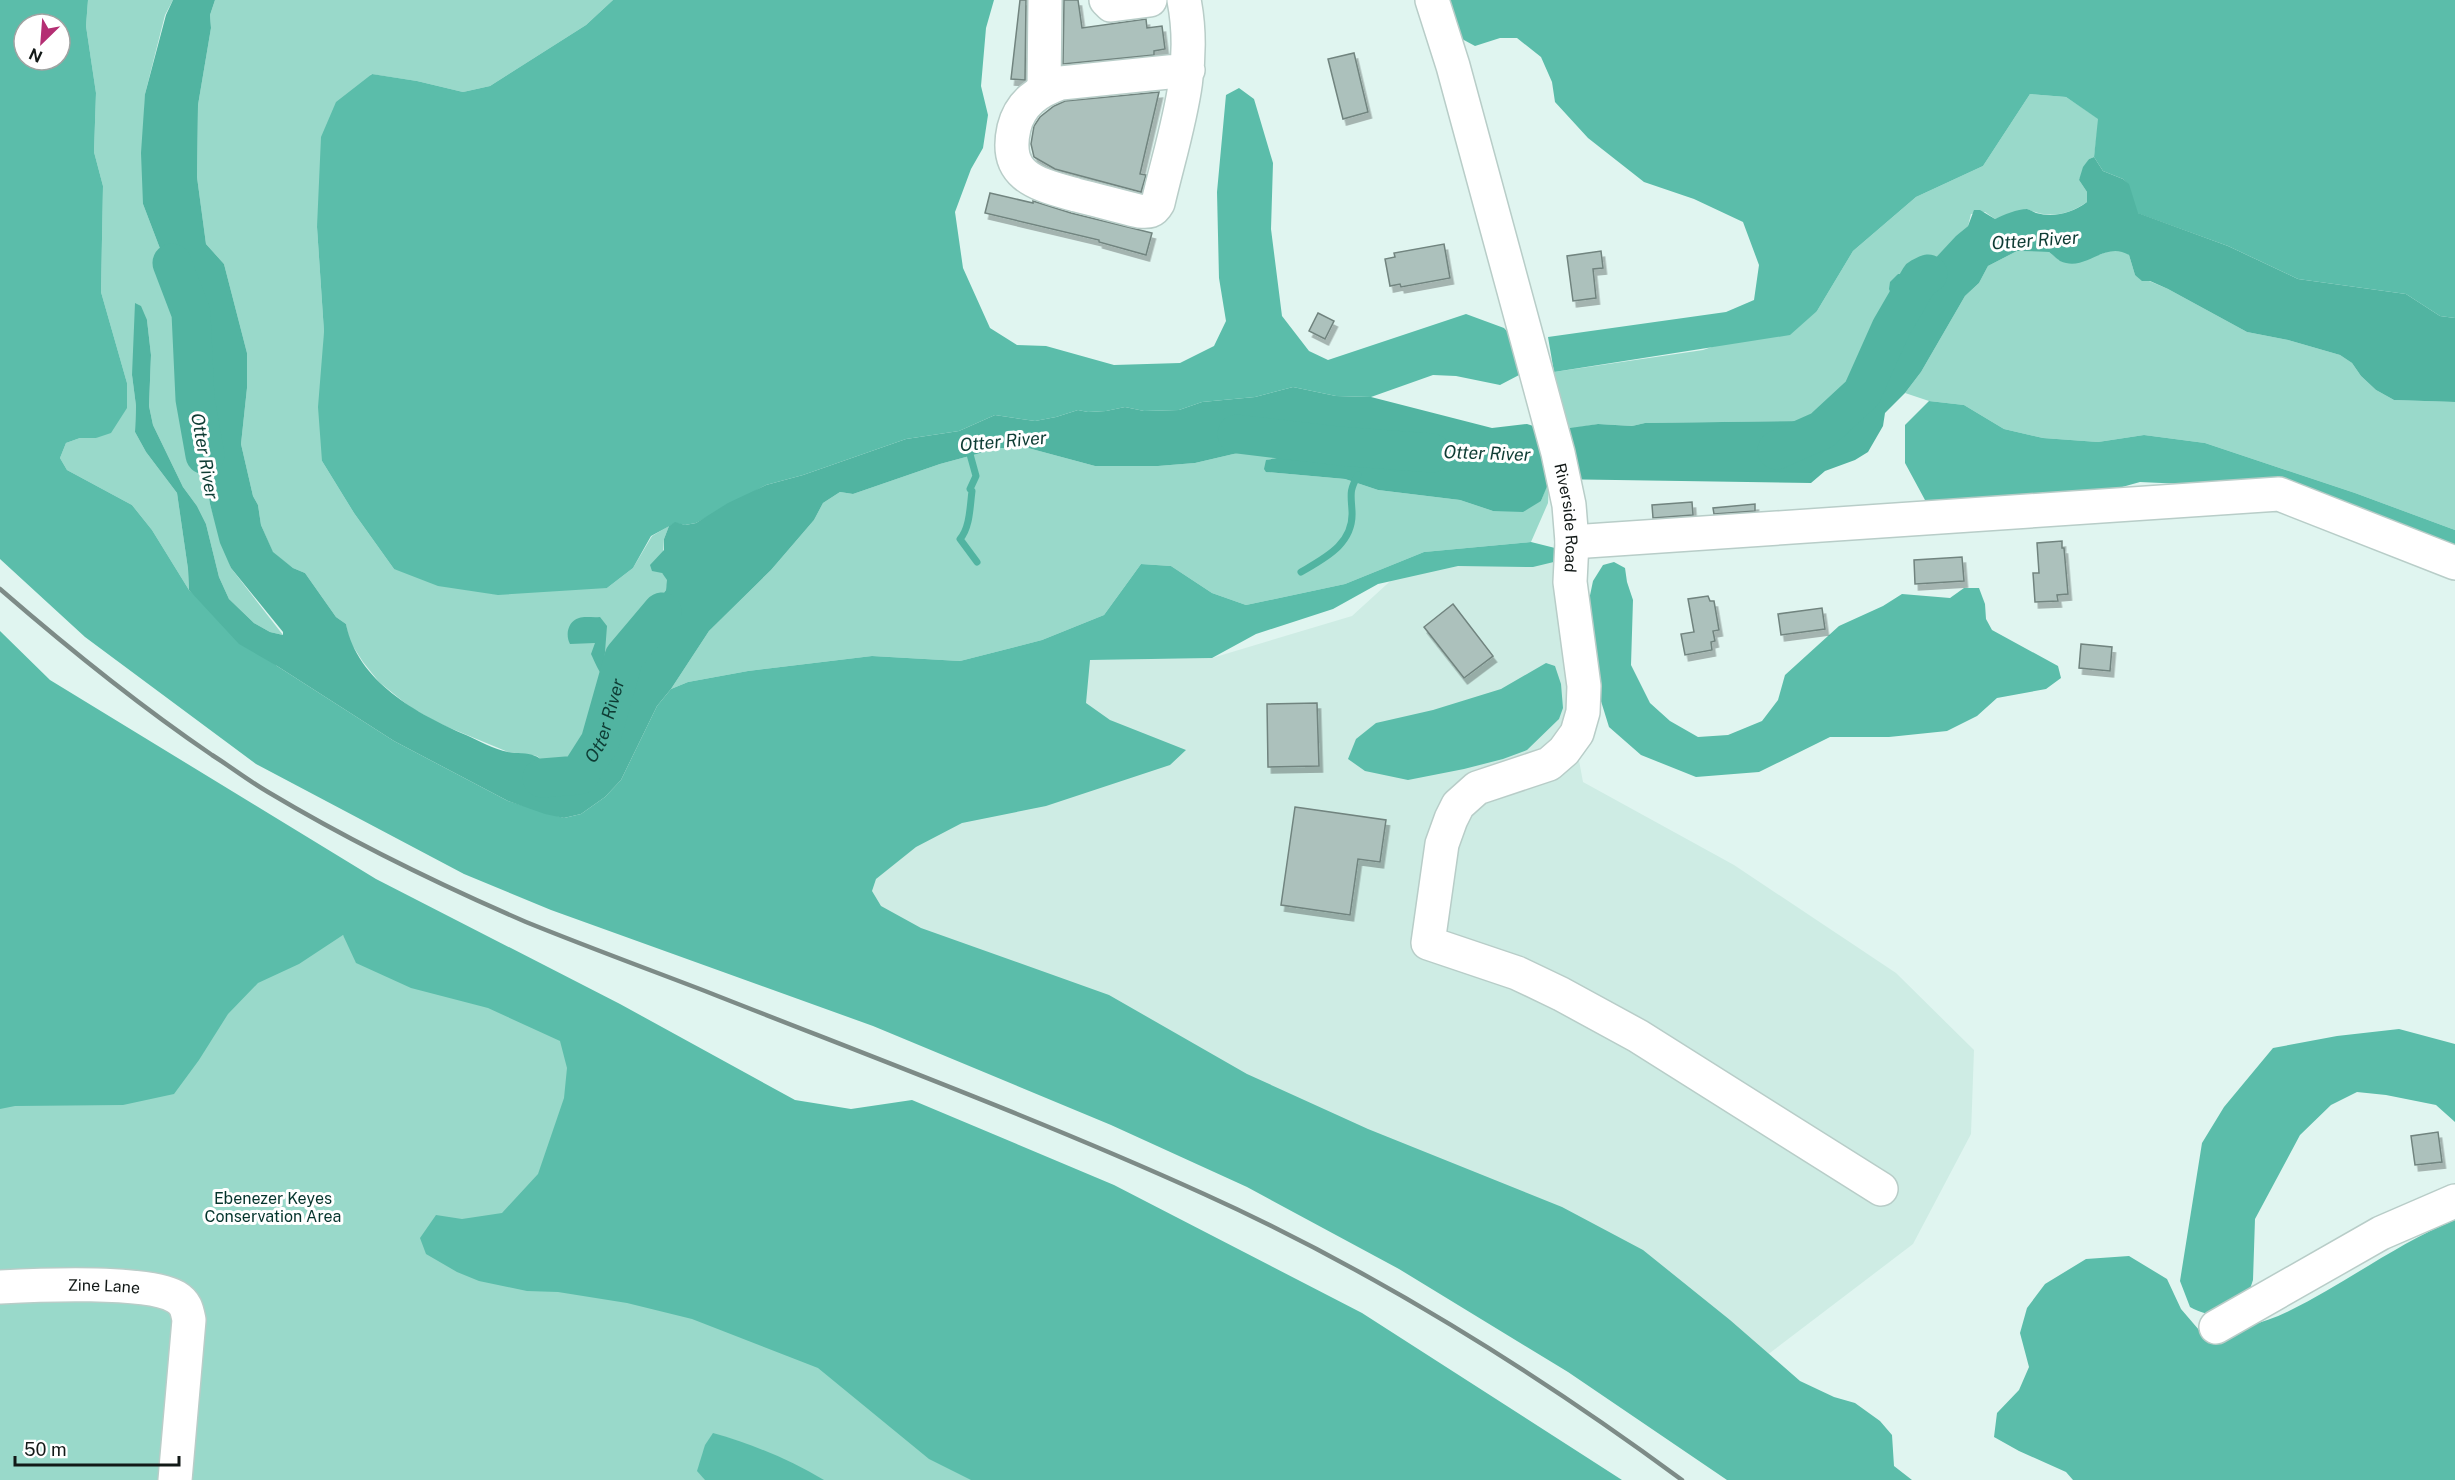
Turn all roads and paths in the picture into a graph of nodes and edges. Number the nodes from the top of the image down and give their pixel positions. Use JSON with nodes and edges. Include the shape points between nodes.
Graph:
{"nodes":[{"id":1,"x":1045,"y":0,"type":"edge"},
{"id":2,"x":1106,"y":0,"type":"edge"},
{"id":3,"x":1150,"y":0,"type":"edge"},
{"id":4,"x":1184,"y":0,"type":"edge"},
{"id":5,"x":1432,"y":0,"type":"edge"},
{"id":6,"x":1188,"y":70,"type":"junction"},
{"id":7,"x":1044,"y":89,"type":"junction"},
{"id":8,"x":1572,"y":542,"type":"junction"},
{"id":9,"x":2455,"y":562,"type":"edge"},
{"id":10,"x":1881,"y":1189,"type":"dead end"},
{"id":11,"x":2455,"y":1201,"type":"edge"},
{"id":12,"x":0,"y":1287,"type":"edge"},
{"id":13,"x":2216,"y":1327,"type":"dead end"},
{"id":14,"x":175,"y":1480,"type":"edge"}],
"edges":[{"from":1,"to":7,"type":"street"},
{"from":2,"to":3,"type":"street","via":[[1111,5]]},
{"from":4,"to":6,"type":"street","via":[[1190,34]]},
{"from":5,"to":8,"type":"street","name":"Riverside Road","via":[[1558,453]]},
{"from":6,"to":7,"type":"street","via":[[1061,83]]},
{"from":6,"to":7,"type":"street","via":[[1158,203],[1148,212],[1042,186],[1024,176],[1011,154],[1011,142],[1020,111]]},
{"from":8,"to":9,"type":"street","via":[[2279,494]]},
{"from":8,"to":10,"type":"street","name":"Riverside Road","via":[[1570,582],[1584,686],[1583,712],[1576,733],[1549,764],[1477,788],[1458,805],[1442,844],[1428,943],[1512,971],[1561,994],[1646,1041]]},
{"from":11,"to":13,"type":"street","via":[[2381,1233]]},
{"from":12,"to":14,"type":"street","name":"Zine Lane","via":[[148,1288],[178,1298],[187,1307]]}]}
